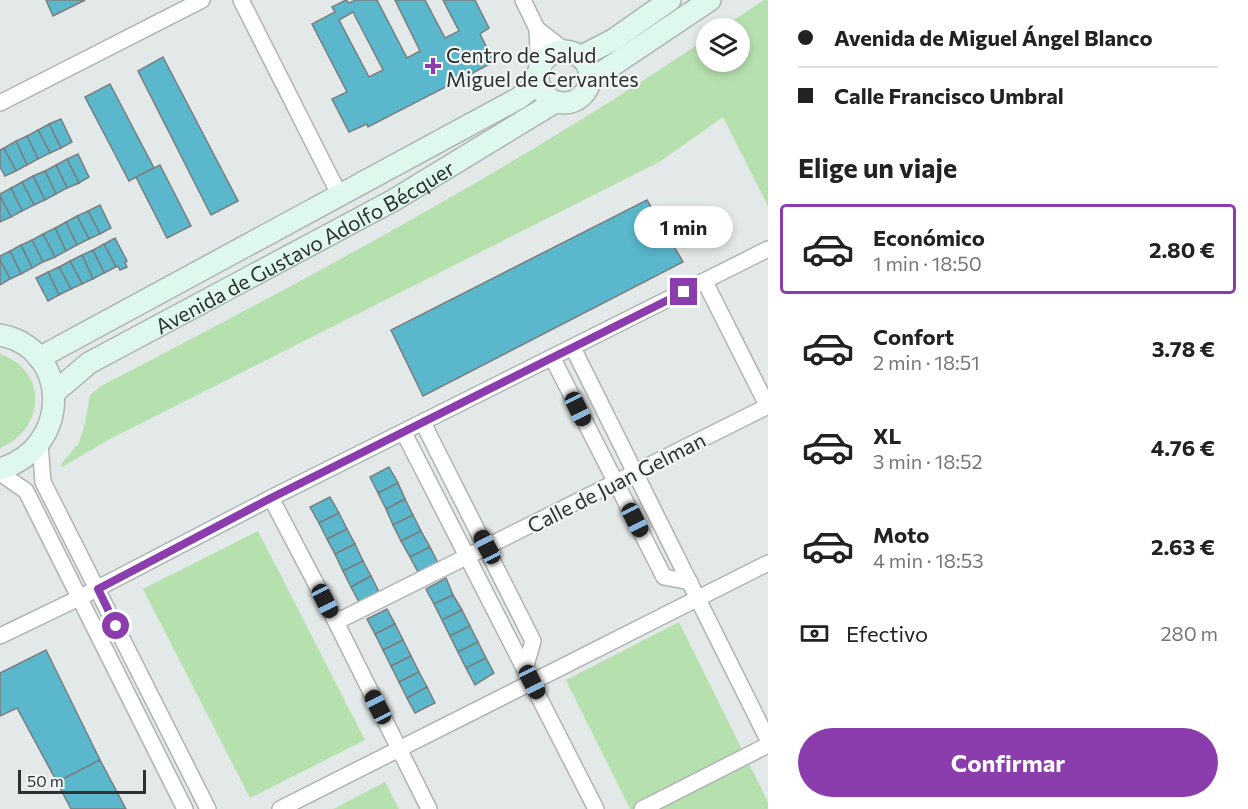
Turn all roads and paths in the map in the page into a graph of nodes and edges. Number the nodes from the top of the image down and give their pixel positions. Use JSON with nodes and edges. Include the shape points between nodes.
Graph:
{"nodes":[{"id":1,"x":202,"y":0,"type":"edge"},
{"id":2,"x":241,"y":0,"type":"edge"},
{"id":3,"x":523,"y":0,"type":"edge"},
{"id":4,"x":670,"y":0,"type":"edge"},
{"id":5,"x":710,"y":0,"type":"edge"},
{"id":6,"x":537,"y":29,"type":"junction"},
{"id":7,"x":573,"y":55,"type":"junction"},
{"id":8,"x":539,"y":76,"type":"junction"},
{"id":9,"x":589,"y":81,"type":"junction"},
{"id":10,"x":555,"y":102,"type":"junction"},
{"id":11,"x":0,"y":103,"type":"edge"},
{"id":12,"x":340,"y":196,"type":"junction"},
{"id":13,"x":768,"y":249,"type":"edge"},
{"id":14,"x":705,"y":282,"type":"junction"},
{"id":15,"x":0,"y":335,"type":"edge"},
{"id":16,"x":573,"y":348,"type":"junction"},
{"id":17,"x":552,"y":357,"type":"junction"},
{"id":18,"x":39,"y":358,"type":"junction"},
{"id":19,"x":54,"y":393,"type":"junction"},
{"id":20,"x":768,"y":407,"type":"edge"},
{"id":21,"x":423,"y":423,"type":"junction"},
{"id":22,"x":404,"y":433,"type":"junction"},
{"id":23,"x":40,"y":444,"type":"junction"},
{"id":24,"x":0,"y":471,"type":"edge"},
{"id":25,"x":635,"y":472,"type":"junction"},
{"id":26,"x":615,"y":483,"type":"junction"},
{"id":27,"x":271,"y":498,"type":"junction"},
{"id":28,"x":487,"y":547,"type":"junction"},
{"id":29,"x":468,"y":557,"type":"junction"},
{"id":30,"x":768,"y":563,"type":"edge"},
{"id":31,"x":690,"y":582,"type":"junction"},
{"id":32,"x":98,"y":589,"type":"junction"},
{"id":33,"x":79,"y":598,"type":"junction"},
{"id":34,"x":698,"y":598,"type":"junction"},
{"id":35,"x":336,"y":622,"type":"junction"},
{"id":36,"x":0,"y":636,"type":"edge"},
{"id":37,"x":528,"y":676,"type":"junction"},
{"id":38,"x":768,"y":740,"type":"edge"},
{"id":39,"x":768,"y":744,"type":"edge"},
{"id":40,"x":399,"y":749,"type":"junction"},
{"id":41,"x":185,"y":809,"type":"edge"},
{"id":42,"x":208,"y":809,"type":"edge"},
{"id":43,"x":280,"y":809,"type":"edge"},
{"id":44,"x":429,"y":809,"type":"edge"},
{"id":45,"x":596,"y":809,"type":"edge"},
{"id":46,"x":642,"y":809,"type":"edge"}],
"edges":[{"from":1,"to":11,"type":"street"},
{"from":2,"to":12,"type":"street"},
{"from":3,"to":6,"type":"street"},
{"from":4,"to":7,"type":"street","via":[[612,40]]},
{"from":5,"to":9,"type":"street"},
{"from":6,"to":7,"type":"street"},
{"from":6,"to":8,"type":"street"},
{"from":7,"to":8,"type":"street","via":[[558,52],[550,56]]},
{"from":7,"to":9,"type":"street","via":[[588,67]]},
{"from":8,"to":10,"type":"street","via":[[544,94]]},
{"from":8,"to":12,"type":"street","name":"Avenida de Gustavo Adolfo Bécquer","via":[[519,98]]},
{"from":9,"to":10,"type":"street","via":[[578,99]]},
{"from":10,"to":19,"type":"street","name":"Avenida de Gustavo Adolfo Bécquer","via":[[394,200],[89,363]]},
{"from":12,"to":18,"type":"street","name":"Avenida de Gustavo Adolfo Bécquer"},
{"from":13,"to":14,"type":"street"},
{"from":14,"to":16,"type":"street"},
{"from":14,"to":20,"type":"street"},
{"from":15,"to":18,"type":"street","via":[[27,347]]},
{"from":16,"to":17,"type":"street"},
{"from":16,"to":25,"type":"street"},
{"from":17,"to":21,"type":"street"},
{"from":17,"to":26,"type":"street"},
{"from":18,"to":19,"type":"street"},
{"from":19,"to":23,"type":"street","via":[[49,429]]},
{"from":20,"to":25,"type":"street","name":"Calle de Juan Gelman"},
{"from":21,"to":22,"type":"street"},
{"from":21,"to":28,"type":"street"},
{"from":22,"to":27,"type":"street"},
{"from":22,"to":29,"type":"street"},
{"from":23,"to":24,"type":"street","via":[[26,458]]},
{"from":23,"to":32,"type":"street","via":[[43,482]]},
{"from":24,"to":33,"type":"street","via":[[26,491]]},
{"from":25,"to":26,"type":"street","name":"Calle de Juan Gelman"},
{"from":25,"to":31,"type":"street"},
{"from":26,"to":28,"type":"street","name":"Calle de Juan Gelman"},
{"from":26,"to":31,"type":"street","via":[[664,577]]},
{"from":27,"to":32,"type":"street"},
{"from":27,"to":35,"type":"street"},
{"from":28,"to":29,"type":"street","name":"Calle de Juan Gelman"},
{"from":28,"to":37,"type":"street","via":[[533,640]]},
{"from":29,"to":35,"type":"street","name":"Calle de Juan Gelman"},
{"from":29,"to":37,"type":"street"},
{"from":30,"to":34,"type":"street"},
{"from":31,"to":34,"type":"street"},
{"from":32,"to":33,"type":"street"},
{"from":32,"to":42,"type":"street"},
{"from":33,"to":36,"type":"street"},
{"from":33,"to":41,"type":"street"},
{"from":34,"to":37,"type":"street"},
{"from":34,"to":38,"type":"street"},
{"from":35,"to":40,"type":"street"},
{"from":37,"to":40,"type":"street"},
{"from":37,"to":45,"type":"street"},
{"from":39,"to":46,"type":"street"},
{"from":40,"to":43,"type":"street"},
{"from":40,"to":44,"type":"street"}]}
